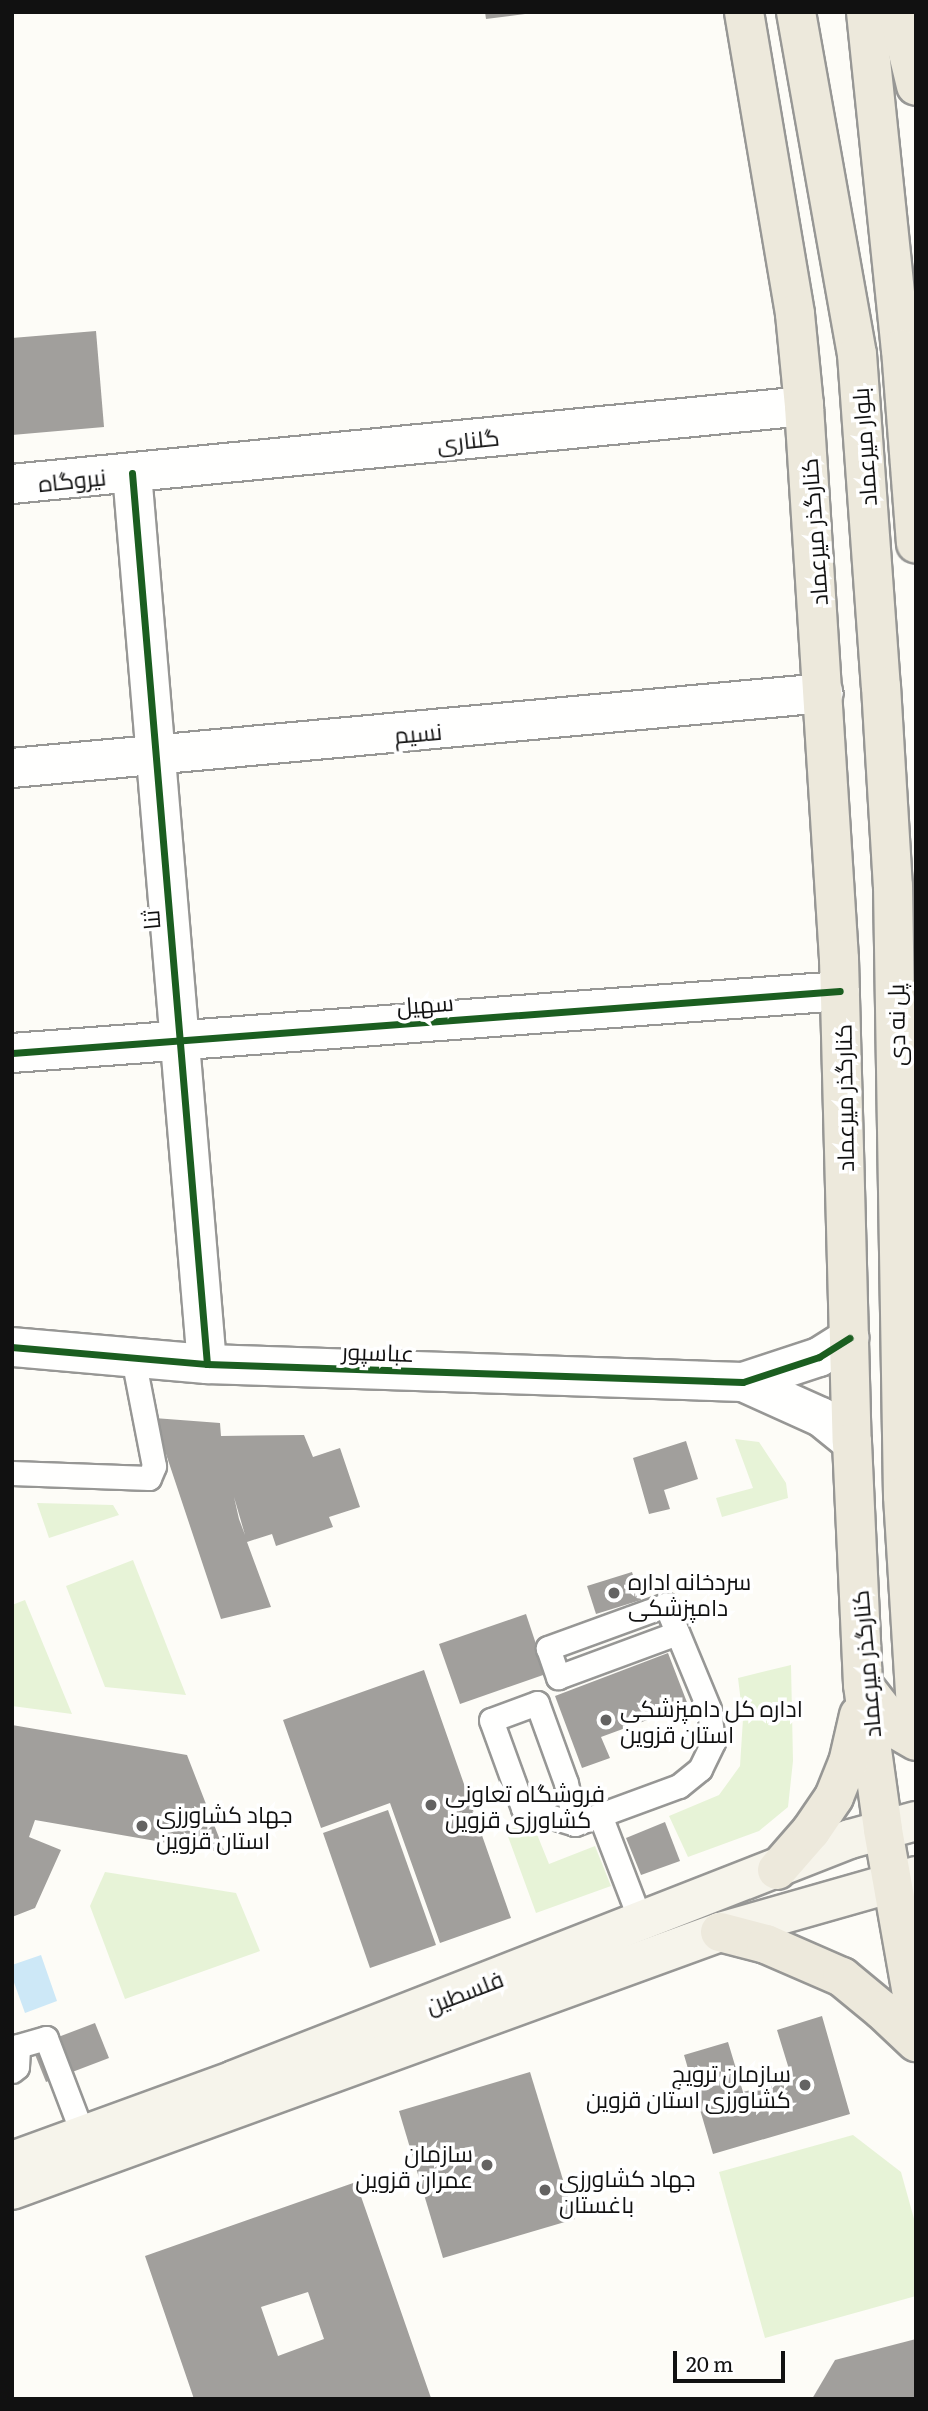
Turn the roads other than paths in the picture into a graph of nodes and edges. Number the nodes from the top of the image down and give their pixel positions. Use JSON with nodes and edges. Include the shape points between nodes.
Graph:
{"nodes":[{"id":1,"x":744,"y":12,"type":"edge"},
{"id":2,"x":796,"y":12,"type":"edge"},
{"id":3,"x":866,"y":12,"type":"edge"},
{"id":4,"x":898,"y":12,"type":"edge"},
{"id":5,"x":916,"y":86,"type":"edge"},
{"id":6,"x":804,"y":406,"type":"junction"},
{"id":7,"x":132,"y":473,"type":"junction"},
{"id":8,"x":12,"y":484,"type":"edge"},
{"id":9,"x":916,"y":543,"type":"edge"},
{"id":10,"x":824,"y":693,"type":"junction"},
{"id":11,"x":156,"y":757,"type":"junction"},
{"id":12,"x":12,"y":768,"type":"edge"},
{"id":13,"x":893,"y":887,"type":"joint"},
{"id":14,"x":840,"y":991,"type":"junction"},
{"id":15,"x":180,"y":1041,"type":"junction"},
{"id":16,"x":12,"y":1054,"type":"edge"},
{"id":17,"x":849,"y":1338,"type":"junction"},
{"id":18,"x":12,"y":1347,"type":"edge"},
{"id":19,"x":133,"y":1358,"type":"junction"},
{"id":20,"x":207,"y":1364,"type":"junction"},
{"id":21,"x":743,"y":1382,"type":"junction"},
{"id":22,"x":852,"y":1442,"type":"junction"},
{"id":23,"x":12,"y":1473,"type":"edge"},
{"id":24,"x":677,"y":1633,"type":"junction"},
{"id":25,"x":863,"y":1685,"type":"junction"},
{"id":26,"x":916,"y":1710,"type":"edge"},
{"id":27,"x":916,"y":1741,"type":"edge"},
{"id":28,"x":600,"y":1815,"type":"junction"},
{"id":29,"x":575,"y":1824,"type":"junction"},
{"id":30,"x":899,"y":1825,"type":"edge"},
{"id":31,"x":777,"y":1870,"type":"junction"},
{"id":32,"x":904,"y":1880,"type":"edge"},
{"id":33,"x":641,"y":1922,"type":"junction"},
{"id":34,"x":720,"y":1932,"type":"junction"},
{"id":35,"x":916,"y":2017,"type":"edge"},
{"id":36,"x":916,"y":2042,"type":"edge"},
{"id":37,"x":12,"y":2071,"type":"edge"},
{"id":38,"x":83,"y":2135,"type":"junction"},
{"id":39,"x":12,"y":2161,"type":"edge"},
{"id":40,"x":12,"y":2190,"type":"edge"}],
"edges":[{"from":1,"to":6,"type":"main road","name":"کنارگذر میرعماد","via":[[795,314]]},
{"from":2,"to":13,"type":"main road","name":"بلوار میرعماد","via":[[856,354]]},
{"from":3,"to":9,"type":"main road","name":"بلوار میرعماد","via":[[900,335]]},
{"from":4,"to":5,"type":"main road"},
{"from":6,"to":7,"type":"street","name":"گلناری"},
{"from":6,"to":10,"type":"main road","name":"کنارگذر میرعماد"},
{"from":7,"to":8,"type":"street","name":"نیروگاه"},
{"from":7,"to":11,"type":"street","name":"ثنا"},
{"from":10,"to":11,"type":"street","name":"نسیم"},
{"from":10,"to":14,"type":"main road","name":"کنارگذر میرعماد"},
{"from":11,"to":12,"type":"street","name":"نسیم"},
{"from":11,"to":15,"type":"street","name":"ثنا"},
{"from":13,"to":26,"type":"main road","name":"پل نه دی","via":[[903,1496]]},
{"from":14,"to":15,"type":"street","name":"سهیل"},
{"from":14,"to":17,"type":"main road","name":"کنارگذر میرعماد"},
{"from":15,"to":16,"type":"street","name":"سهیل"},
{"from":15,"to":20,"type":"street","name":"ثنا"},
{"from":17,"to":21,"type":"street","via":[[819,1357]]},
{"from":17,"to":22,"type":"main road","name":"کنارگذر میرعماد"},
{"from":18,"to":19,"type":"street","name":"عباسپور"},
{"from":19,"to":20,"type":"street","name":"عباسپور"},
{"from":19,"to":23,"type":"lane","via":[[154,1466],[149,1478]]},
{"from":20,"to":21,"type":"street","name":"عباسپور"},
{"from":21,"to":22,"type":"street","via":[[821,1417]]},
{"from":22,"to":25,"type":"main road","name":"کنارگذر میرعماد"},
{"from":24,"to":24,"type":"lane","via":[[666,1605],[548,1648],[558,1677]]},
{"from":24,"to":28,"type":"lane","via":[[709,1709],[713,1742],[700,1769],[679,1786]]},
{"from":25,"to":27,"type":"main road","via":[[899,1731]]},
{"from":25,"to":30,"type":"main road","name":"کنارگذر میرعماد"},
{"from":25,"to":31,"type":"main road","via":[[856,1737],[834,1797]]},
{"from":28,"to":29,"type":"lane"},
{"from":28,"to":33,"type":"lane"},
{"from":29,"to":29,"type":"lane","via":[[523,1808],[491,1720],[537,1703],[566,1783]]},
{"from":30,"to":31,"type":"main road","name":"فلسطین","via":[[850,1839]]},
{"from":30,"to":32,"type":"main road","name":"کنارگذر میرعماد"},
{"from":31,"to":33,"type":"main road","name":"فلسطین"},
{"from":32,"to":34,"type":"main road","name":"فلسطین"},
{"from":32,"to":35,"type":"main road","name":"کنارگذر میرعماد"},
{"from":33,"to":38,"type":"main road","name":"فلسطین"},
{"from":34,"to":36,"type":"main road","via":[[766,1944],[842,1978]]},
{"from":34,"to":40,"type":"main road","name":"فلسطین"},
{"from":37,"to":38,"type":"lane","via":[[17,2067],[18,2046],[46,2038]]},
{"from":38,"to":39,"type":"main road","name":"فلسطین"}]}
